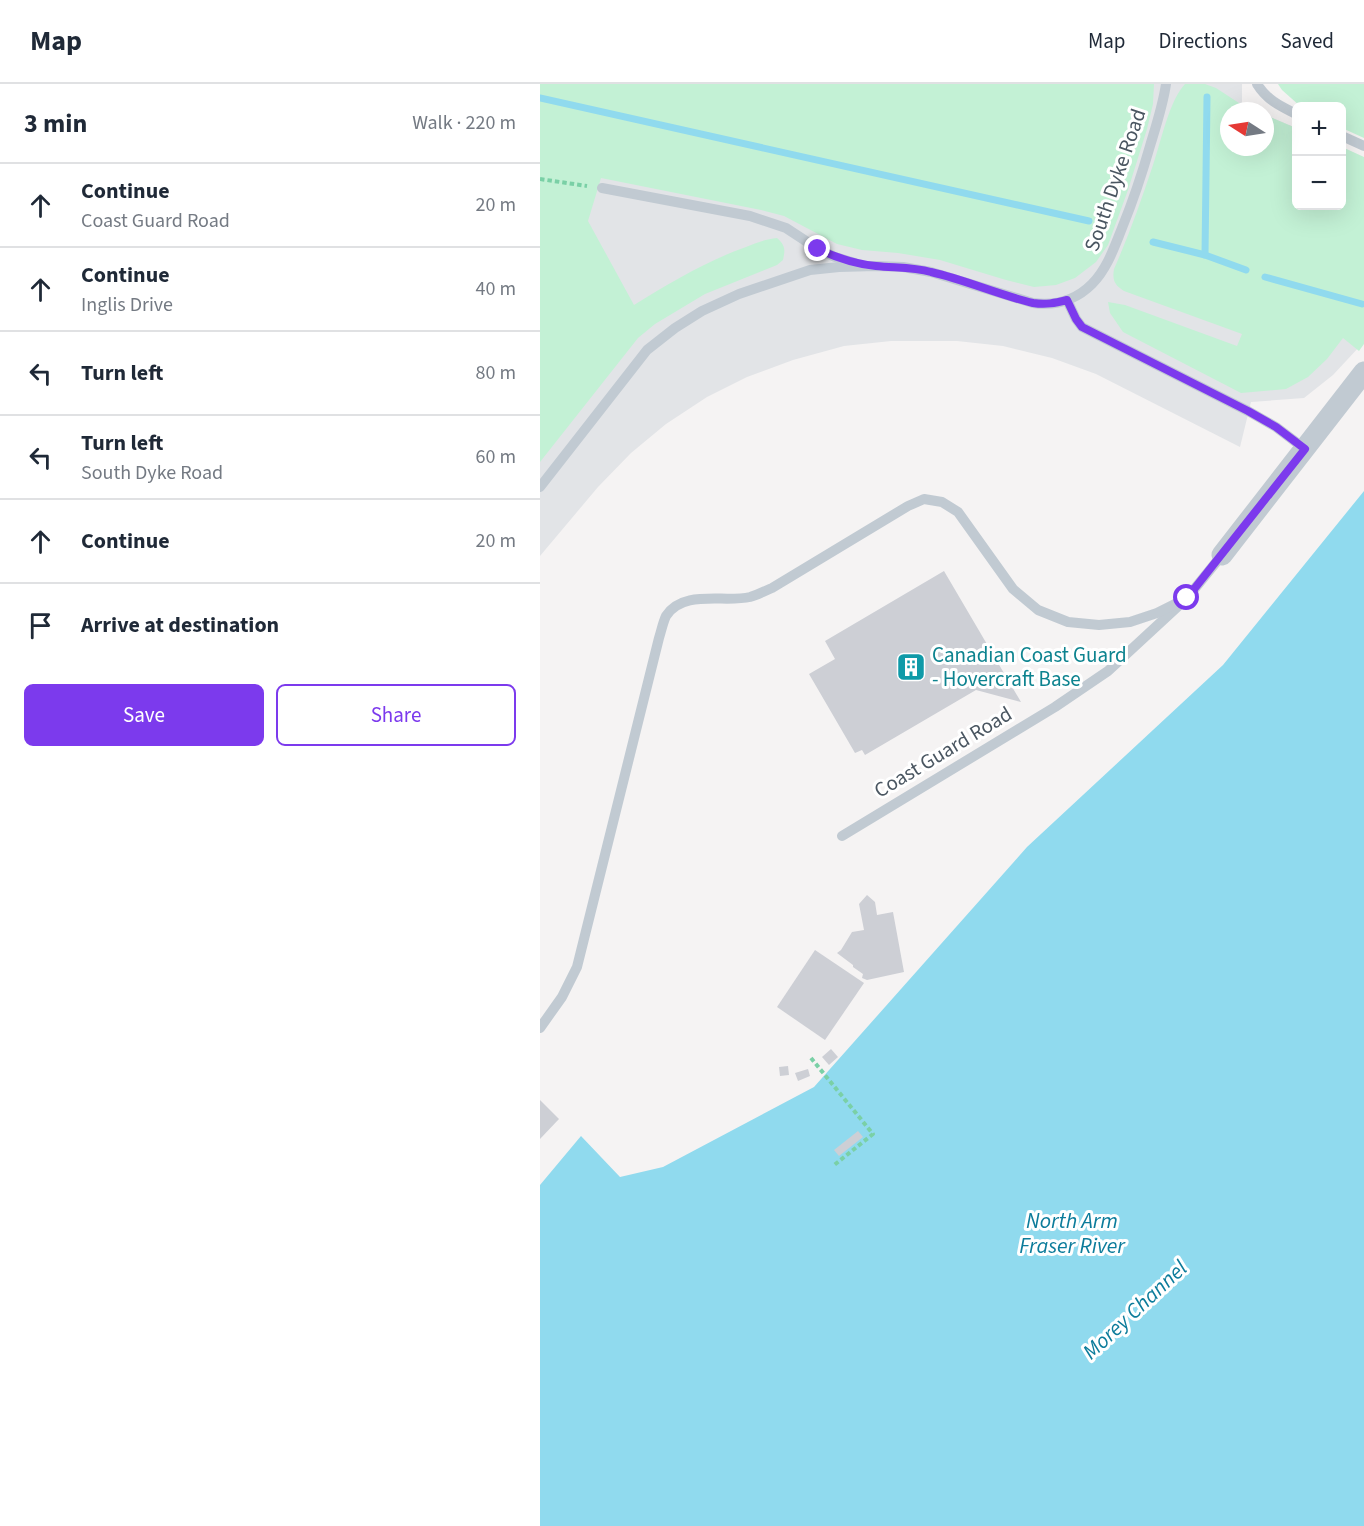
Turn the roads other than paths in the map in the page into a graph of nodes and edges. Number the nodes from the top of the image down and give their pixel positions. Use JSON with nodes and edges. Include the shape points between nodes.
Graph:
{"nodes":[{"id":1,"x":1166,"y":84,"type":"edge"},
{"id":2,"x":1257,"y":84,"type":"edge"},
{"id":3,"x":1292,"y":112,"type":"edge"},
{"id":4,"x":1346,"y":138,"type":"edge"},
{"id":5,"x":1364,"y":146,"type":"edge"},
{"id":6,"x":602,"y":188,"type":"road end"},
{"id":7,"x":876,"y":266,"type":"junction"},
{"id":8,"x":1067,"y":300,"type":"junction"},
{"id":9,"x":1364,"y":372,"type":"edge"},
{"id":10,"x":1305,"y":449,"type":"junction"},
{"id":11,"x":540,"y":487,"type":"edge"},
{"id":12,"x":1222,"y":555,"type":"joint"},
{"id":13,"x":1187,"y":598,"type":"junction"},
{"id":14,"x":842,"y":836,"type":"dead end"},
{"id":15,"x":540,"y":1028,"type":"edge"}],
"edges":[{"from":1,"to":8,"type":"lane","name":"South Dyke Road","via":[[1136,194],[1108,262],[1091,285]]},
{"from":2,"to":3,"type":"lane","via":[[1270,100]]},
{"from":4,"to":5,"type":"lane"},
{"from":6,"to":7,"type":"lane","via":[[750,216],[786,228],[835,257]]},
{"from":7,"to":8,"type":"lane","name":"South Dyke Road","via":[[930,272],[1033,303]]},
{"from":7,"to":11,"type":"lane","name":"South Dyke Road","via":[[810,270],[739,294],[675,328],[647,350]]},
{"from":8,"to":10,"type":"lane","via":[[1082,327],[1248,411]]},
{"from":9,"to":10,"type":"street"},
{"from":10,"to":12,"type":"street"},
{"from":12,"to":13,"type":"lane","name":"Coast Guard Road"},
{"from":13,"to":14,"type":"lane","name":"Coast Guard Road","via":[[1108,671]]},
{"from":13,"to":15,"type":"lane","via":[[1130,622],[1068,622],[1038,610],[1013,589],[958,512],[942,502],[924,499],[752,597],[681,603],[667,616],[659,639],[577,967]]}]}
